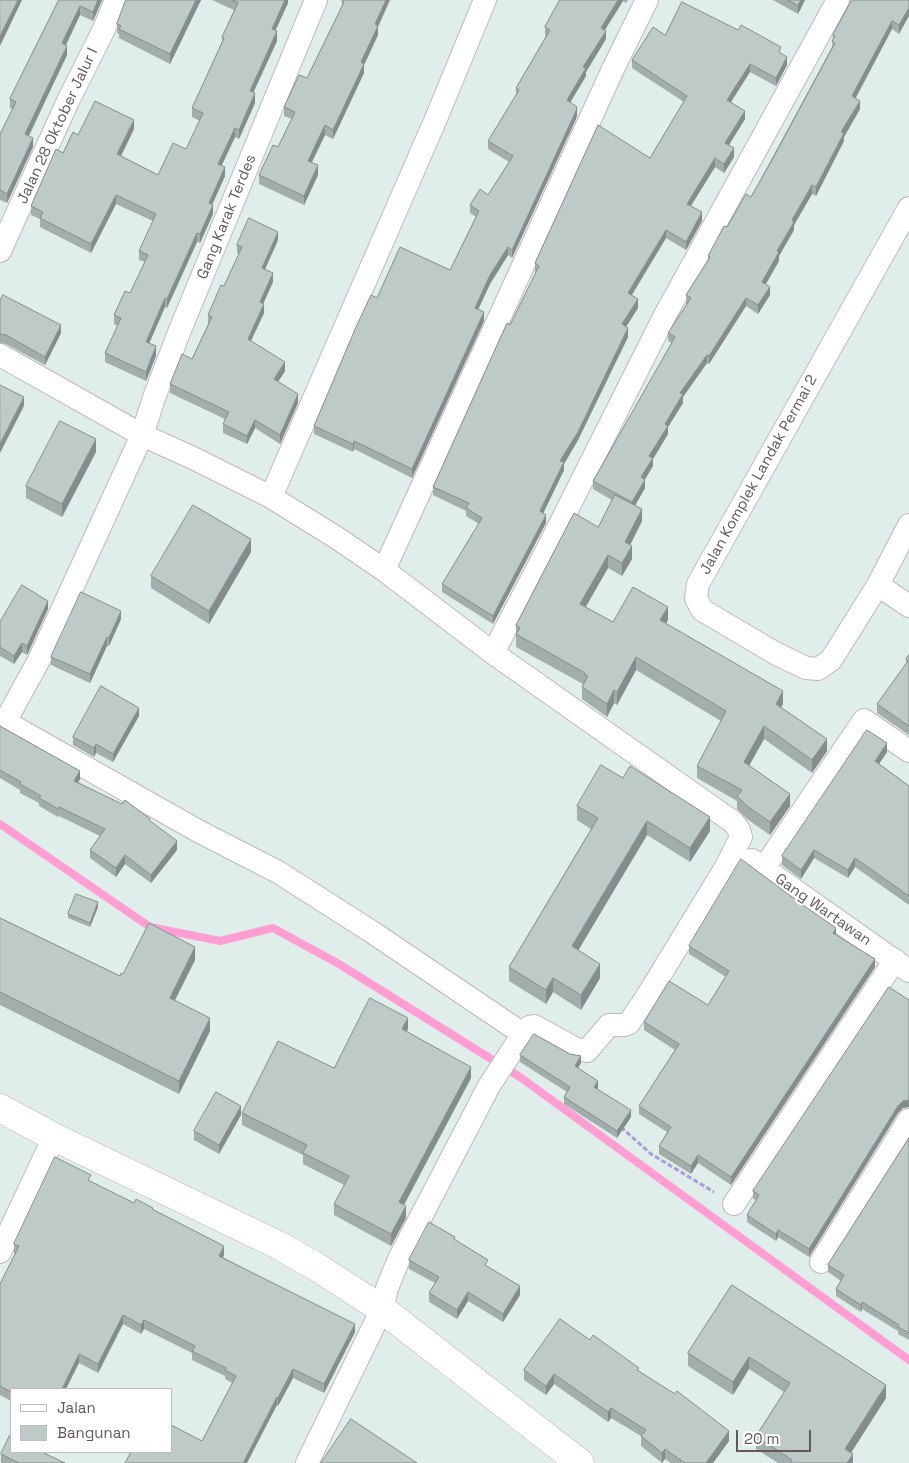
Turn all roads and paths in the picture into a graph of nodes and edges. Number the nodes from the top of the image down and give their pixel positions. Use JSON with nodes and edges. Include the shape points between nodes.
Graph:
{"nodes":[{"id":1,"x":116,"y":0,"type":"edge"},
{"id":2,"x":316,"y":0,"type":"edge"},
{"id":3,"x":486,"y":0,"type":"edge"},
{"id":4,"x":647,"y":0,"type":"edge"},
{"id":5,"x":838,"y":0,"type":"edge"},
{"id":6,"x":909,"y":208,"type":"edge"},
{"id":7,"x":0,"y":251,"type":"edge"},
{"id":8,"x":0,"y":355,"type":"edge"},
{"id":9,"x":142,"y":435,"type":"junction"},
{"id":10,"x":271,"y":497,"type":"junction"},
{"id":11,"x":909,"y":524,"type":"edge"},
{"id":12,"x":384,"y":570,"type":"junction"},
{"id":13,"x":878,"y":585,"type":"junction"},
{"id":14,"x":909,"y":606,"type":"edge"},
{"id":15,"x":493,"y":653,"type":"junction"},
{"id":16,"x":3,"y":720,"type":"edge"},
{"id":17,"x":909,"y":751,"type":"edge"},
{"id":18,"x":736,"y":850,"type":"junction"},
{"id":19,"x":764,"y":868,"type":"junction"},
{"id":20,"x":902,"y":966,"type":"edge"},
{"id":21,"x":523,"y":1034,"type":"junction"},
{"id":22,"x":0,"y":1108,"type":"edge"},
{"id":23,"x":909,"y":1120,"type":"edge"},
{"id":24,"x":54,"y":1137,"type":"junction"},
{"id":25,"x":734,"y":1204,"type":"dead end"},
{"id":26,"x":0,"y":1252,"type":"edge"},
{"id":27,"x":821,"y":1262,"type":"dead end"},
{"id":28,"x":382,"y":1309,"type":"junction"},
{"id":29,"x":307,"y":1463,"type":"edge"},
{"id":30,"x":580,"y":1463,"type":"edge"}],
"edges":[{"from":1,"to":7,"type":"street","name":"Jalan 28 Oktober Jalur I"},
{"from":2,"to":9,"type":"street","name":"Gang Karak Terdes","via":[[180,330]]},
{"from":3,"to":10,"type":"street"},
{"from":4,"to":12,"type":"street"},
{"from":5,"to":15,"type":"street","via":[[664,317]]},
{"from":6,"to":13,"type":"street","name":"Jalan Komplek Landak Permai 2","via":[[698,584],[696,598],[702,610],[775,653],[806,668],[818,669],[831,660]]},
{"from":8,"to":9,"type":"street"},
{"from":9,"to":10,"type":"street"},
{"from":9,"to":16,"type":"street","name":"Gang Karak Terdes","via":[[43,651]]},
{"from":10,"to":12,"type":"street"},
{"from":11,"to":13,"type":"street","name":"Jalan Komplek Landak Permai 2"},
{"from":12,"to":15,"type":"street"},
{"from":13,"to":14,"type":"street"},
{"from":15,"to":18,"type":"street","via":[[733,822],[741,837]]},
{"from":16,"to":21,"type":"street","via":[[200,832],[278,872]]},
{"from":17,"to":19,"type":"street","via":[[864,720]]},
{"from":18,"to":19,"type":"street","name":"Gang Wartawan"},
{"from":18,"to":21,"type":"street","via":[[629,1023],[609,1025],[587,1052],[534,1026]]},
{"from":19,"to":20,"type":"street","name":"Gang Wartawan"},
{"from":20,"to":25,"type":"street"},
{"from":21,"to":28,"type":"street","via":[[489,1086],[399,1260]]},
{"from":22,"to":24,"type":"street"},
{"from":23,"to":27,"type":"street"},
{"from":24,"to":26,"type":"street"},
{"from":24,"to":28,"type":"street","via":[[280,1246]]},
{"from":28,"to":29,"type":"street"},
{"from":28,"to":30,"type":"street"}]}
